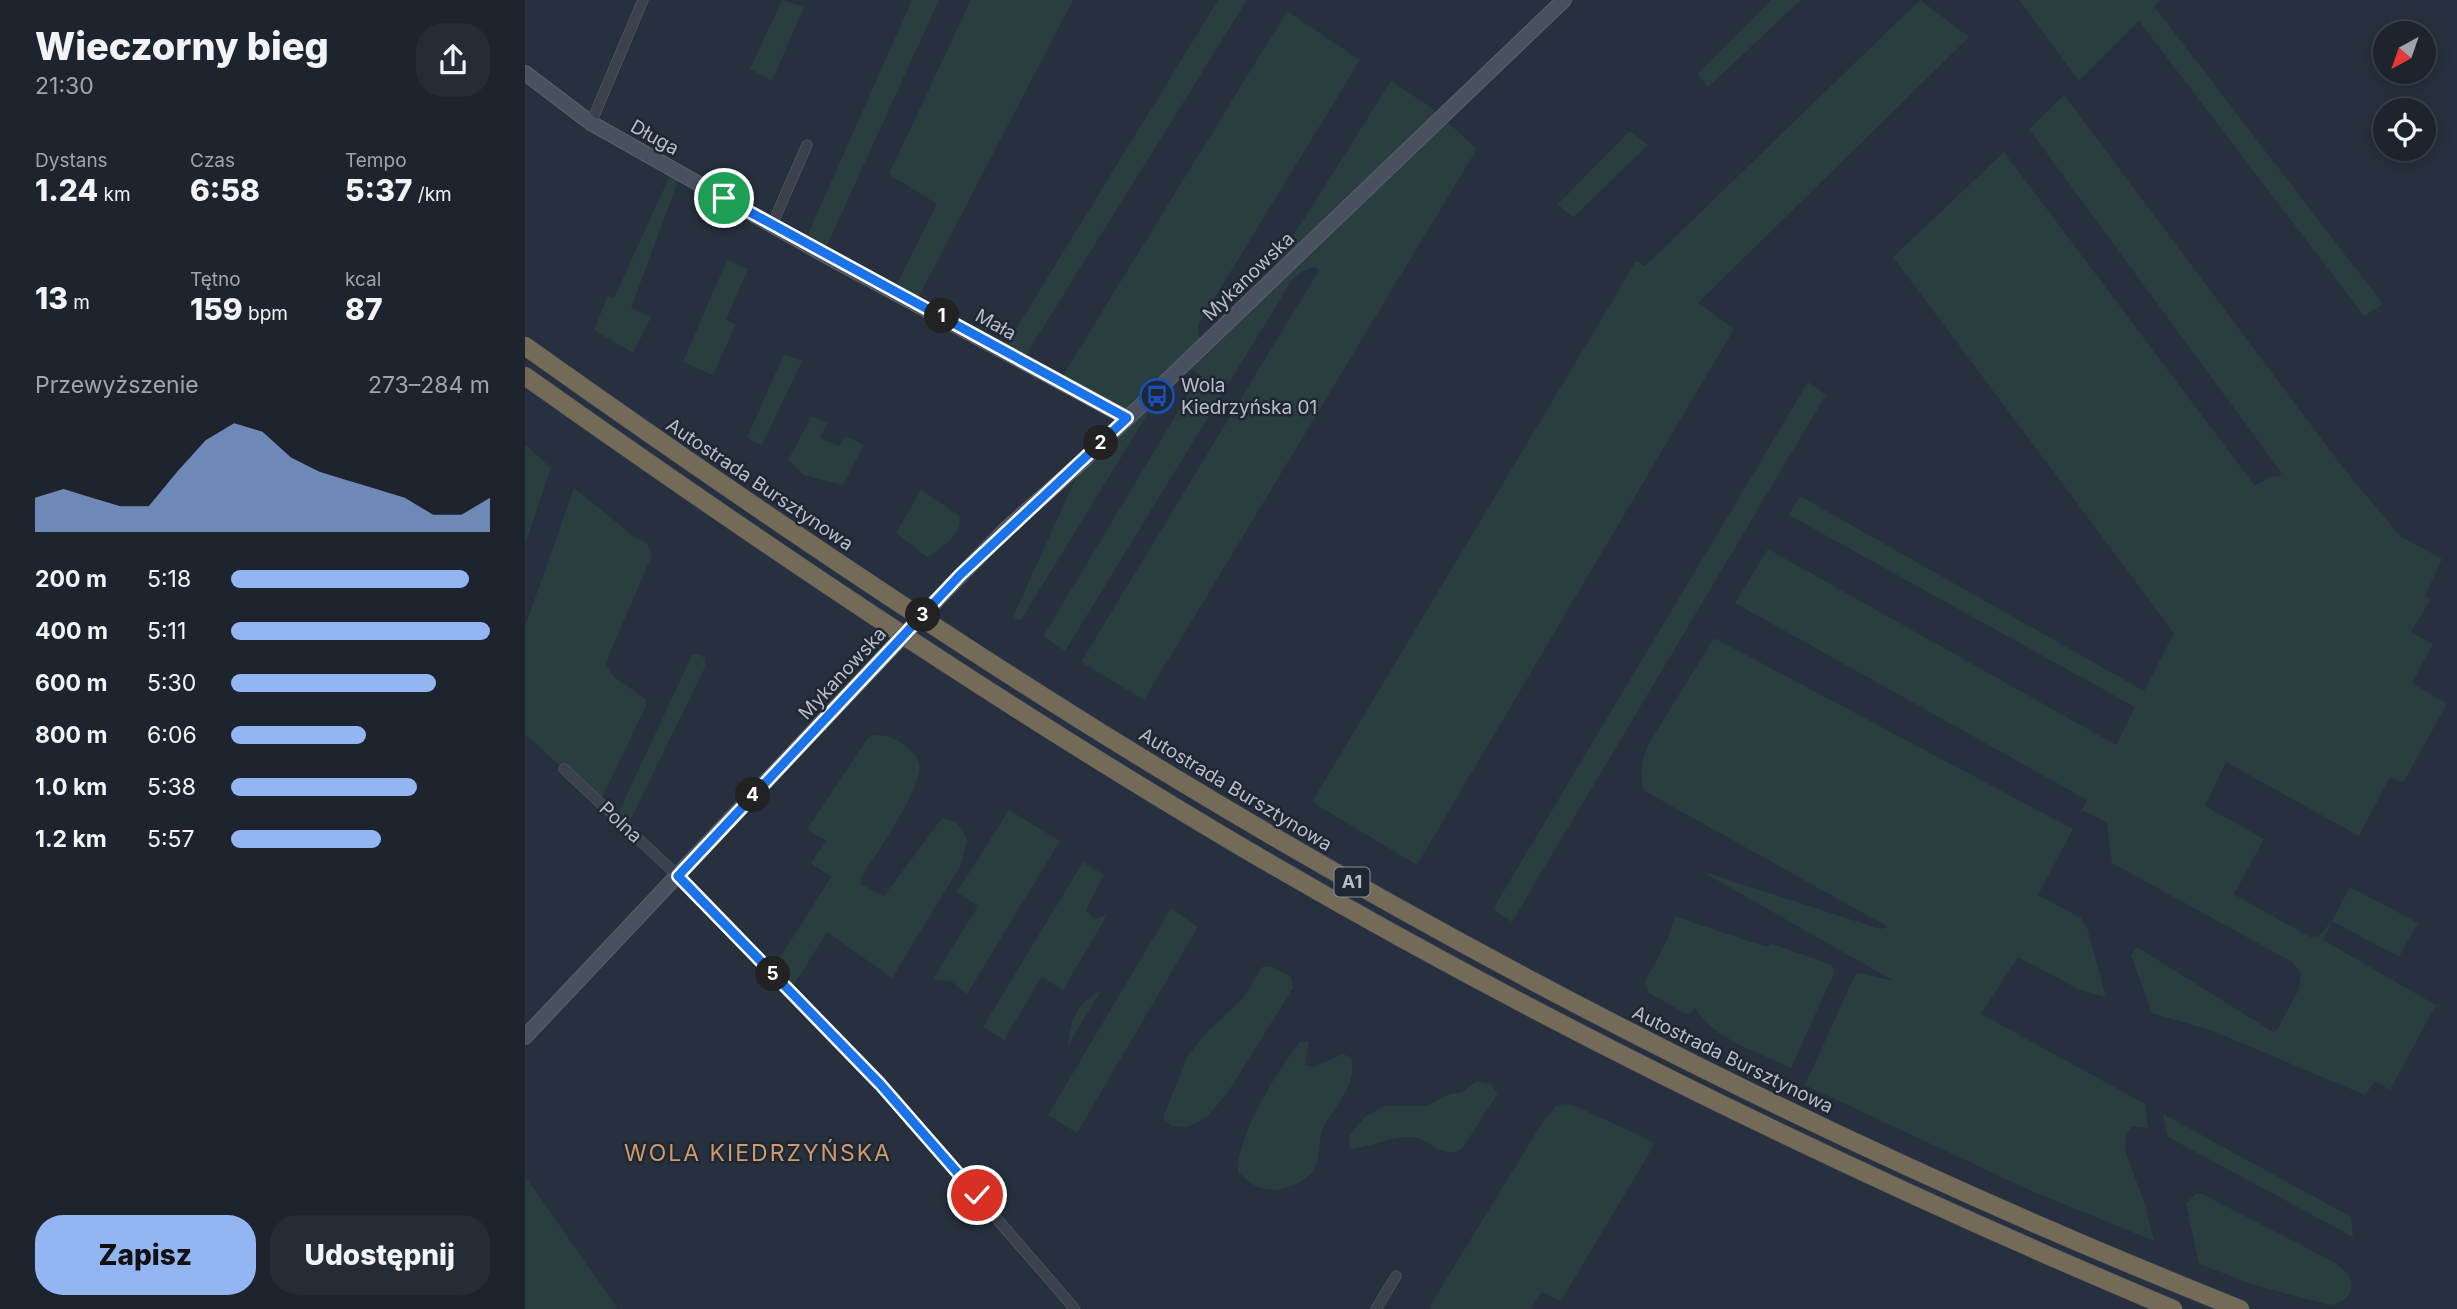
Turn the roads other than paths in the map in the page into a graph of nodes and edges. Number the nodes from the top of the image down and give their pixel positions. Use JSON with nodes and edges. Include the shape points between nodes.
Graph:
{"nodes":[{"id":1,"x":643,"y":0,"type":"edge"},
{"id":2,"x":1564,"y":0,"type":"edge"},
{"id":3,"x":525,"y":73,"type":"edge"},
{"id":4,"x":591,"y":123,"type":"junction"},
{"id":5,"x":807,"y":145,"type":"dead end"},
{"id":6,"x":772,"y":225,"type":"junction"},
{"id":7,"x":808,"y":246,"type":"joint"},
{"id":8,"x":525,"y":346,"type":"edge"},
{"id":9,"x":525,"y":376,"type":"edge"},
{"id":10,"x":1127,"y":418,"type":"junction"},
{"id":11,"x":564,"y":769,"type":"dead end"},
{"id":12,"x":678,"y":876,"type":"junction"},
{"id":13,"x":525,"y":1037,"type":"edge"},
{"id":14,"x":1396,"y":1276,"type":"dead end"},
{"id":15,"x":1075,"y":1309,"type":"edge"},
{"id":16,"x":1376,"y":1309,"type":"edge"},
{"id":17,"x":2173,"y":1309,"type":"edge"},
{"id":18,"x":2240,"y":1309,"type":"edge"}],
"edges":[{"from":1,"to":4,"type":"street"},
{"from":2,"to":10,"type":"main road","name":"Mykanowska"},
{"from":3,"to":4,"type":"main road","name":"Długa"},
{"from":4,"to":6,"type":"main road","name":"Długa"},
{"from":5,"to":6,"type":"street"},
{"from":6,"to":7,"type":"main road","name":"Długa"},
{"from":7,"to":10,"type":"main road","name":"Mała"},
{"from":8,"to":18,"type":"highway","name":"Autostrada Bursztynowa","number":"A1","via":[[984,659],[1182,782],[1405,911],[1612,1022],[1837,1133]]},
{"from":9,"to":17,"type":"highway","number":"A1","via":[[958,672],[1141,787],[1363,916],[1738,1114]]},
{"from":10,"to":12,"type":"main road","name":"Mykanowska","bridge":true,"via":[[1005,530]]},
{"from":11,"to":12,"type":"street","name":"Polna"},
{"from":12,"to":13,"type":"main road","name":"Mykanowska"},
{"from":12,"to":15,"type":"street","name":"Polna","via":[[880,1084]]},
{"from":14,"to":16,"type":"street"}]}
